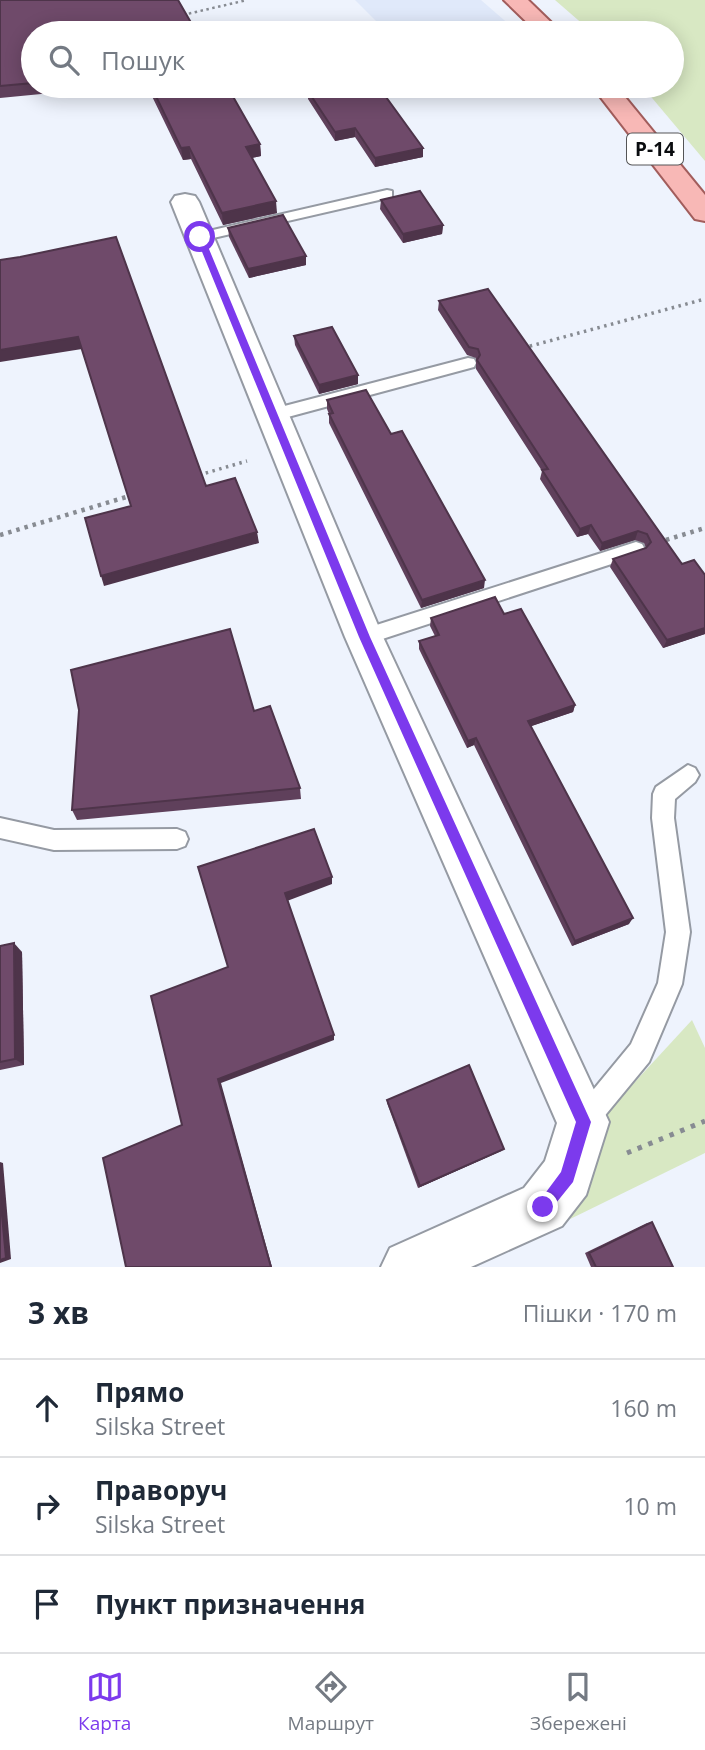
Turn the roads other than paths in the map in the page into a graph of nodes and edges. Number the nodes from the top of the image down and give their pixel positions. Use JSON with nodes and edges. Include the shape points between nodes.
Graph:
{"nodes":[{"id":1,"x":516,"y":0,"type":"edge"},
{"id":2,"x":538,"y":21,"type":"edge"},
{"id":3,"x":614,"y":98,"type":"edge"},
{"id":4,"x":387,"y":194,"type":"dead end"},
{"id":5,"x":705,"y":213,"type":"edge"},
{"id":6,"x":192,"y":220,"type":"joint"},
{"id":7,"x":468,"y":363,"type":"road end"},
{"id":8,"x":280,"y":432,"type":"junction"},
{"id":9,"x":636,"y":549,"type":"edge"},
{"id":10,"x":364,"y":637,"type":"junction"},
{"id":11,"x":688,"y":775,"type":"dead end"},
{"id":12,"x":0,"y":828,"type":"edge"},
{"id":13,"x":177,"y":839,"type":"dead end"},
{"id":14,"x":583,"y":1122,"type":"junction"},
{"id":15,"x":409,"y":1267,"type":"edge"}],
"edges":[{"from":1,"to":2,"type":"main road"},
{"from":3,"to":5,"type":"main road","number":"Р-14"},
{"from":4,"to":6,"type":"lane"},
{"from":6,"to":8,"type":"street"},
{"from":7,"to":8,"type":"lane"},
{"from":8,"to":10,"type":"street"},
{"from":9,"to":10,"type":"lane"},
{"from":10,"to":14,"type":"street"},
{"from":11,"to":14,"type":"lane","via":[[664,794],[678,932],[670,984],[640,1053]]},
{"from":12,"to":13,"type":"lane","via":[[54,840]]},
{"from":14,"to":15,"type":"street","via":[[567,1176],[543,1207]]}]}
